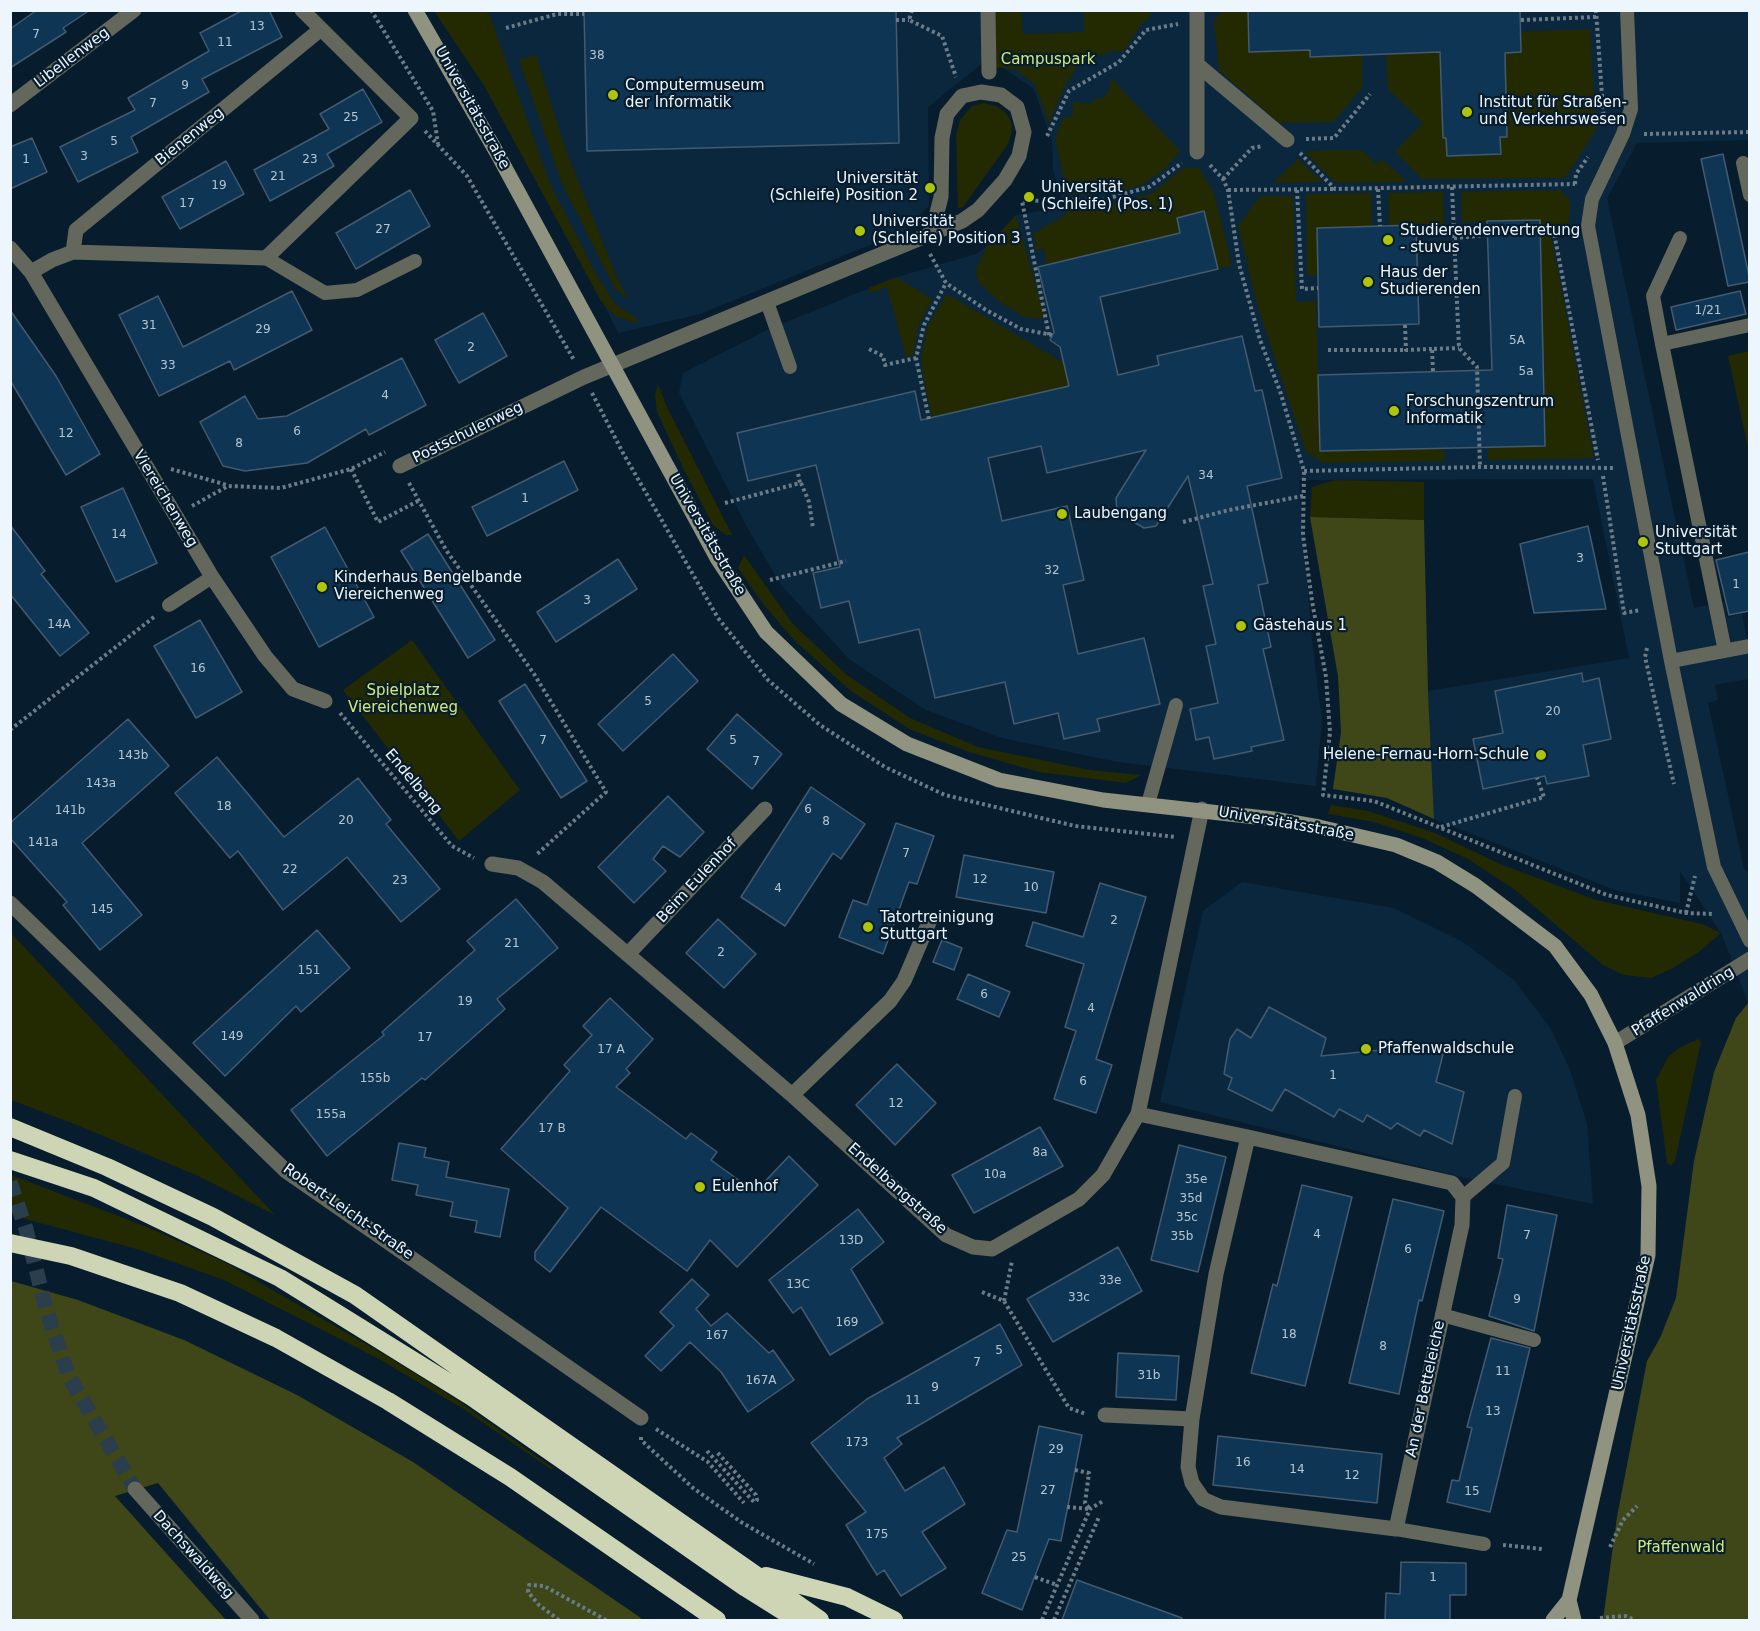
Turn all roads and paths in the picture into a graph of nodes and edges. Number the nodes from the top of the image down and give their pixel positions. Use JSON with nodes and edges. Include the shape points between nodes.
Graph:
{"nodes":[{"id":1,"x":134,"y":10,"type":"edge"},
{"id":2,"x":302,"y":10,"type":"edge"},
{"id":3,"x":371,"y":10,"type":"edge"},
{"id":4,"x":415,"y":10,"type":"edge"},
{"id":5,"x":912,"y":10,"type":"edge"},
{"id":6,"x":988,"y":10,"type":"edge"},
{"id":7,"x":1596,"y":10,"type":"edge"},
{"id":8,"x":1627,"y":10,"type":"edge"},
{"id":9,"x":584,"y":14,"type":"dead end"},
{"id":10,"x":1197,"y":15,"type":"edge"},
{"id":11,"x":1596,"y":16,"type":"junction"},
{"id":12,"x":896,"y":20,"type":"dead end"},
{"id":13,"x":909,"y":20,"type":"junction"},
{"id":14,"x":1521,"y":20,"type":"dead end"},
{"id":15,"x":506,"y":27,"type":"dead end"},
{"id":16,"x":321,"y":29,"type":"junction"},
{"id":17,"x":1199,"y":66,"type":"junction"},
{"id":18,"x":989,"y":72,"type":"dead end"},
{"id":19,"x":1371,"y":94,"type":"dead end"},
{"id":20,"x":962,"y":96,"type":"junction"},
{"id":21,"x":10,"y":105,"type":"edge"},
{"id":22,"x":411,"y":118,"type":"junction"},
{"id":23,"x":1749,"y":132,"type":"edge"},
{"id":24,"x":1623,"y":134,"type":"junction"},
{"id":25,"x":1047,"y":136,"type":"dead end"},
{"id":26,"x":1287,"y":140,"type":"junction"},
{"id":27,"x":438,"y":145,"type":"junction"},
{"id":28,"x":1252,"y":148,"type":"dead end"},
{"id":29,"x":1593,"y":150,"type":"dead end"},
{"id":30,"x":1197,"y":152,"type":"joint"},
{"id":31,"x":1743,"y":163,"type":"dead end"},
{"id":32,"x":1575,"y":184,"type":"junction"},
{"id":33,"x":1452,"y":187,"type":"junction"},
{"id":34,"x":1335,"y":189,"type":"junction"},
{"id":35,"x":1378,"y":189,"type":"junction"},
{"id":36,"x":1228,"y":190,"type":"junction"},
{"id":37,"x":1298,"y":190,"type":"junction"},
{"id":38,"x":1749,"y":195,"type":"edge"},
{"id":39,"x":1575,"y":196,"type":"dead end"},
{"id":40,"x":1380,"y":226,"type":"dead end"},
{"id":41,"x":1574,"y":230,"type":"dead end"},
{"id":42,"x":928,"y":235,"type":"junction"},
{"id":43,"x":1488,"y":235,"type":"dead end"},
{"id":44,"x":1454,"y":238,"type":"junction"},
{"id":45,"x":1680,"y":238,"type":"dead end"},
{"id":46,"x":10,"y":248,"type":"edge"},
{"id":47,"x":73,"y":252,"type":"junction"},
{"id":48,"x":266,"y":258,"type":"junction"},
{"id":49,"x":415,"y":261,"type":"dead end"},
{"id":50,"x":31,"y":272,"type":"junction"},
{"id":51,"x":946,"y":284,"type":"junction"},
{"id":52,"x":1318,"y":288,"type":"dead end"},
{"id":53,"x":767,"y":302,"type":"junction"},
{"id":54,"x":1405,"y":325,"type":"dead end"},
{"id":55,"x":1749,"y":326,"type":"edge"},
{"id":56,"x":1662,"y":344,"type":"junction"},
{"id":57,"x":1459,"y":348,"type":"junction"},
{"id":58,"x":869,"y":349,"type":"dead end"},
{"id":59,"x":1432,"y":349,"type":"junction"},
{"id":60,"x":1328,"y":350,"type":"dead end"},
{"id":61,"x":1406,"y":350,"type":"junction"},
{"id":62,"x":916,"y":358,"type":"junction"},
{"id":63,"x":612,"y":366,"type":"junction"},
{"id":64,"x":790,"y":367,"type":"dead end"},
{"id":65,"x":1433,"y":371,"type":"dead end"},
{"id":66,"x":584,"y":377,"type":"junction"},
{"id":67,"x":929,"y":418,"type":"dead end"},
{"id":68,"x":1598,"y":460,"type":"dead end"},
{"id":69,"x":400,"y":466,"type":"junction"},
{"id":70,"x":1480,"y":467,"type":"junction"},
{"id":71,"x":1601,"y":467,"type":"dead end"},
{"id":72,"x":351,"y":469,"type":"junction"},
{"id":73,"x":1304,"y":471,"type":"junction"},
{"id":74,"x":798,"y":473,"type":"dead end"},
{"id":75,"x":150,"y":474,"type":"junction"},
{"id":76,"x":1603,"y":476,"type":"dead end"},
{"id":77,"x":801,"y":483,"type":"junction"},
{"id":78,"x":228,"y":486,"type":"junction"},
{"id":79,"x":1303,"y":496,"type":"junction"},
{"id":80,"x":418,"y":501,"type":"junction"},
{"id":81,"x":725,"y":503,"type":"dead end"},
{"id":82,"x":175,"y":515,"type":"junction"},
{"id":83,"x":1183,"y":522,"type":"dead end"},
{"id":84,"x":813,"y":528,"type":"dead end"},
{"id":85,"x":846,"y":561,"type":"dead end"},
{"id":86,"x":212,"y":577,"type":"junction"},
{"id":87,"x":770,"y":580,"type":"dead end"},
{"id":88,"x":169,"y":605,"type":"joint"},
{"id":89,"x":1647,"y":609,"type":"dead end"},
{"id":90,"x":1649,"y":641,"type":"dead end"},
{"id":91,"x":1749,"y":646,"type":"edge"},
{"id":92,"x":1725,"y":651,"type":"junction"},
{"id":93,"x":1671,"y":661,"type":"junction"},
{"id":94,"x":325,"y":701,"type":"joint"},
{"id":95,"x":1176,"y":705,"type":"dead end"},
{"id":96,"x":10,"y":730,"type":"edge"},
{"id":97,"x":1537,"y":778,"type":"dead end"},
{"id":98,"x":1677,"y":795,"type":"dead end"},
{"id":99,"x":1148,"y":804,"type":"junction"},
{"id":100,"x":765,"y":809,"type":"dead end"},
{"id":101,"x":1202,"y":809,"type":"junction"},
{"id":102,"x":1440,"y":828,"type":"junction"},
{"id":103,"x":1197,"y":839,"type":"junction"},
{"id":104,"x":540,"y":852,"type":"dead end"},
{"id":105,"x":492,"y":864,"type":"joint"},
{"id":106,"x":1692,"y":864,"type":"dead end"},
{"id":107,"x":10,"y":903,"type":"edge"},
{"id":108,"x":1736,"y":909,"type":"junction"},
{"id":109,"x":1686,"y":913,"type":"junction"},
{"id":110,"x":930,"y":920,"type":"dead end"},
{"id":111,"x":1749,"y":941,"type":"edge"},
{"id":112,"x":629,"y":953,"type":"junction"},
{"id":113,"x":1749,"y":959,"type":"edge"},
{"id":114,"x":1615,"y":1043,"type":"junction"},
{"id":115,"x":792,"y":1095,"type":"junction"},
{"id":116,"x":1515,"y":1096,"type":"dead end"},
{"id":117,"x":1138,"y":1114,"type":"junction"},
{"id":118,"x":10,"y":1127,"type":"edge"},
{"id":119,"x":1248,"y":1137,"type":"junction"},
{"id":120,"x":10,"y":1160,"type":"edge"},
{"id":121,"x":1463,"y":1197,"type":"junction"},
{"id":122,"x":1016,"y":1236,"type":"junction"},
{"id":123,"x":10,"y":1243,"type":"edge"},
{"id":124,"x":982,"y":1292,"type":"dead end"},
{"id":125,"x":1004,"y":1301,"type":"junction"},
{"id":126,"x":1442,"y":1315,"type":"junction"},
{"id":127,"x":1534,"y":1340,"type":"dead end"},
{"id":128,"x":1105,"y":1415,"type":"joint"},
{"id":129,"x":641,"y":1418,"type":"junction"},
{"id":130,"x":1192,"y":1419,"type":"junction"},
{"id":131,"x":707,"y":1451,"type":"dead end"},
{"id":132,"x":716,"y":1452,"type":"dead end"},
{"id":133,"x":1075,"y":1470,"type":"dead end"},
{"id":134,"x":135,"y":1489,"type":"tunnel mouth"},
{"id":135,"x":1103,"y":1501,"type":"dead end"},
{"id":136,"x":744,"y":1503,"type":"dead end"},
{"id":137,"x":1637,"y":1506,"type":"dead end"},
{"id":138,"x":1067,"y":1507,"type":"dead end"},
{"id":139,"x":1090,"y":1509,"type":"junction"},
{"id":140,"x":1099,"y":1517,"type":"dead end"},
{"id":141,"x":1396,"y":1529,"type":"junction"},
{"id":142,"x":1484,"y":1544,"type":"joint"},
{"id":143,"x":1610,"y":1547,"type":"dead end"},
{"id":144,"x":1542,"y":1549,"type":"dead end"},
{"id":145,"x":821,"y":1568,"type":"dead end"},
{"id":146,"x":756,"y":1574,"type":"junction"},
{"id":147,"x":1035,"y":1577,"type":"dead end"},
{"id":148,"x":1057,"y":1585,"type":"junction"},
{"id":149,"x":1569,"y":1600,"type":"junction"},
{"id":150,"x":1600,"y":1618,"type":"dead end"},
{"id":151,"x":252,"y":1620,"type":"edge"},
{"id":152,"x":559,"y":1620,"type":"edge"},
{"id":153,"x":606,"y":1620,"type":"edge"},
{"id":154,"x":717,"y":1620,"type":"edge"},
{"id":155,"x":797,"y":1620,"type":"edge"},
{"id":156,"x":820,"y":1620,"type":"edge"},
{"id":157,"x":894,"y":1620,"type":"edge"},
{"id":158,"x":1042,"y":1620,"type":"edge"},
{"id":159,"x":1054,"y":1620,"type":"edge"},
{"id":160,"x":1553,"y":1620,"type":"edge"},
{"id":161,"x":1574,"y":1620,"type":"edge"},
{"id":162,"x":1635,"y":1620,"type":"edge"}],
"edges":[{"from":1,"to":21,"type":"street","name":"Libellenweg"},
{"from":2,"to":16,"type":"street"},
{"from":3,"to":27,"type":"path","via":[[434,111]]},
{"from":4,"to":63,"type":"street","name":"Universitätsstraße"},
{"from":5,"to":13,"type":"path"},
{"from":6,"to":18,"type":"street"},
{"from":7,"to":11,"type":"path"},
{"from":8,"to":24,"type":"lane","via":[[1631,109]]},
{"from":9,"to":15,"type":"path","via":[[557,14]]},
{"from":10,"to":17,"type":"street"},
{"from":10,"to":25,"type":"path","via":[[1146,30],[1119,62],[1069,91]]},
{"from":11,"to":14,"type":"path"},
{"from":11,"to":24,"type":"path","via":[[1604,133]]},
{"from":12,"to":13,"type":"path"},
{"from":13,"to":20,"type":"path","via":[[942,36]]},
{"from":16,"to":22,"type":"street"},
{"from":16,"to":47,"type":"street","name":"Bienenweg","via":[[76,230]]},
{"from":17,"to":26,"type":"street"},
{"from":17,"to":30,"type":"street"},
{"from":19,"to":26,"type":"path","via":[[1334,138]]},
{"from":20,"to":42,"type":"street","via":[[947,114],[942,138],[941,196]]},
{"from":20,"to":42,"type":"street","via":[[981,92],[1000,95],[1017,107],[1024,132],[1019,156],[1005,180],[978,210]]},
{"from":22,"to":27,"type":"path"},
{"from":22,"to":48,"type":"street"},
{"from":23,"to":24,"type":"path"},
{"from":24,"to":93,"type":"lane","via":[[1592,199],[1588,226]]},
{"from":26,"to":34,"type":"path"},
{"from":27,"to":66,"type":"path","via":[[467,176]]},
{"from":28,"to":36,"type":"path","via":[[1223,178]]},
{"from":29,"to":32,"type":"path","via":[[1576,174]]},
{"from":30,"to":51,"type":"path","via":[[1149,187],[1102,200],[1022,201],[1050,335],[1021,329]]},
{"from":31,"to":38,"type":"lane"},
{"from":32,"to":33,"type":"path"},
{"from":32,"to":39,"type":"path"},
{"from":33,"to":35,"type":"path"},
{"from":33,"to":44,"type":"path"},
{"from":34,"to":35,"type":"path"},
{"from":34,"to":37,"type":"path"},
{"from":35,"to":40,"type":"path"},
{"from":36,"to":37,"type":"path"},
{"from":36,"to":73,"type":"path","via":[[1242,275]]},
{"from":37,"to":52,"type":"path","via":[[1302,289]]},
{"from":41,"to":68,"type":"path","via":[[1554,233]]},
{"from":42,"to":51,"type":"path"},
{"from":42,"to":53,"type":"street"},
{"from":43,"to":44,"type":"path"},
{"from":44,"to":57,"type":"path"},
{"from":45,"to":56,"type":"lane","via":[[1653,296]]},
{"from":46,"to":50,"type":"street","name":"Viereichenweg"},
{"from":47,"to":48,"type":"street"},
{"from":47,"to":50,"type":"street"},
{"from":48,"to":49,"type":"lane","via":[[325,293],[357,290]]},
{"from":50,"to":75,"type":"street","name":"Viereichenweg"},
{"from":51,"to":62,"type":"path","via":[[924,325]]},
{"from":53,"to":63,"type":"street"},
{"from":53,"to":64,"type":"lane"},
{"from":54,"to":61,"type":"path"},
{"from":55,"to":56,"type":"lane"},
{"from":56,"to":92,"type":"lane"},
{"from":57,"to":59,"type":"path"},
{"from":57,"to":70,"type":"path","via":[[1477,367]]},
{"from":58,"to":62,"type":"path","via":[[883,356],[885,365]]},
{"from":59,"to":61,"type":"path"},
{"from":59,"to":65,"type":"path"},
{"from":60,"to":61,"type":"path"},
{"from":62,"to":67,"type":"path"},
{"from":63,"to":66,"type":"street","name":"Postschulenweg"},
{"from":63,"to":99,"type":"street","name":"Universitätsstraße","via":[[717,558],[766,632],[841,704],[907,744],[999,780],[1103,800]]},
{"from":66,"to":69,"type":"street","name":"Postschulenweg"},
{"from":66,"to":103,"type":"path","via":[[718,618],[768,680],[820,724],[885,767],[945,795],[1075,826]]},
{"from":69,"to":72,"type":"path","name":"Postschulenweg","via":[[392,448]]},
{"from":69,"to":80,"type":"path"},
{"from":70,"to":71,"type":"path"},
{"from":70,"to":73,"type":"path"},
{"from":72,"to":78,"type":"path","name":"Postschulenweg","via":[[281,488]]},
{"from":72,"to":80,"type":"path","via":[[378,522]]},
{"from":73,"to":79,"type":"path"},
{"from":74,"to":77,"type":"path"},
{"from":75,"to":78,"type":"path","name":"Postschulenweg","via":[[171,469]]},
{"from":75,"to":82,"type":"street","name":"Viereichenweg"},
{"from":76,"to":89,"type":"path","via":[[1624,613]]},
{"from":77,"to":81,"type":"path"},
{"from":77,"to":84,"type":"path"},
{"from":78,"to":82,"type":"path"},
{"from":79,"to":83,"type":"path"},
{"from":79,"to":102,"type":"path","via":[[1305,546],[1330,732],[1323,795],[1374,801]]},
{"from":80,"to":104,"type":"path","via":[[446,550],[534,674],[606,792]]},
{"from":82,"to":86,"type":"street","name":"Viereichenweg"},
{"from":85,"to":87,"type":"path"},
{"from":86,"to":88,"type":"lane"},
{"from":86,"to":94,"type":"street","name":"Viereichenweg","via":[[265,656],[293,689]]},
{"from":88,"to":96,"type":"path"},
{"from":90,"to":98,"type":"path","via":[[1644,657]]},
{"from":91,"to":92,"type":"lane"},
{"from":92,"to":93,"type":"lane"},
{"from":93,"to":108,"type":"lane","via":[[1714,867]]},
{"from":94,"to":105,"type":"path","name":"Endelbang","via":[[338,711],[452,846]]},
{"from":95,"to":99,"type":"lane"},
{"from":97,"to":102,"type":"path","via":[[1544,797]]},
{"from":99,"to":101,"type":"street","name":"Universitätsstraße"},
{"from":100,"to":112,"type":"street","name":"Beim Eulenhof"},
{"from":101,"to":103,"type":"street","name":"Endelbangstraße"},
{"from":101,"to":114,"type":"street","name":"Universitätsstraße","via":[[1319,827],[1396,845],[1437,862],[1476,886],[1555,946],[1592,995]]},
{"from":102,"to":109,"type":"path","via":[[1607,895]]},
{"from":103,"to":117,"type":"street","name":"Endelbangstraße"},
{"from":105,"to":112,"type":"street","name":"Endelbangstraße","via":[[518,868],[543,882]]},
{"from":106,"to":109,"type":"path","via":[[1695,876]]},
{"from":107,"to":129,"type":"street","name":"Robert-Leicht-Straße","via":[[286,1171]]},
{"from":108,"to":109,"type":"path","via":[[1713,914]]},
{"from":108,"to":111,"type":"lane"},
{"from":110,"to":115,"type":"street","via":[[904,981],[890,1001]]},
{"from":112,"to":115,"type":"street","name":"Endelbangstraße"},
{"from":113,"to":114,"type":"street","name":"Pfaffenwaldring"},
{"from":114,"to":149,"type":"street","name":"Universitätsstraße","via":[[1638,1115],[1647,1176],[1648,1255]]},
{"from":115,"to":122,"type":"street","name":"Endelbangstraße","via":[[946,1235],[973,1247],[992,1249]]},
{"from":116,"to":121,"type":"lane","via":[[1503,1163]]},
{"from":117,"to":119,"type":"street"},
{"from":117,"to":122,"type":"street","name":"Endelbangstraße","via":[[1103,1175],[1079,1199]]},
{"from":118,"to":146,"type":"highway","via":[[213,1217],[355,1295]]},
{"from":119,"to":121,"type":"street","via":[[1452,1183]]},
{"from":119,"to":130,"type":"street","via":[[1216,1274]]},
{"from":120,"to":155,"type":"highway","via":[[94,1188],[280,1278],[472,1397]]},
{"from":121,"to":126,"type":"street","name":"An der Betteleiche","via":[[1462,1225]]},
{"from":122,"to":125,"type":"path","via":[[1017,1248]]},
{"from":123,"to":154,"type":"highway","via":[[71,1256],[180,1293],[306,1354],[510,1477]]},
{"from":124,"to":125,"type":"path"},
{"from":125,"to":128,"type":"path","via":[[1069,1408],[1080,1414]]},
{"from":126,"to":127,"type":"lane"},
{"from":126,"to":141,"type":"street","name":"An der Betteleiche"},
{"from":128,"to":130,"type":"street"},
{"from":129,"to":136,"type":"path","via":[[708,1462]]},
{"from":129,"to":145,"type":"path","via":[[641,1440],[693,1488],[741,1522]]},
{"from":130,"to":141,"type":"street","via":[[1188,1467],[1192,1483],[1203,1499],[1221,1507],[1257,1513]]},
{"from":131,"to":132,"type":"path","via":[[754,1502],[757,1500]]},
{"from":133,"to":139,"type":"path","via":[[1089,1473],[1085,1503]]},
{"from":134,"to":151,"type":"street","name":"Dachswaldweg"},
{"from":135,"to":139,"type":"path"},
{"from":137,"to":143,"type":"path","via":[[1623,1520]]},
{"from":138,"to":139,"type":"path"},
{"from":139,"to":148,"type":"path"},
{"from":140,"to":159,"type":"path"},
{"from":141,"to":142,"type":"lane"},
{"from":142,"to":144,"type":"path"},
{"from":146,"to":156,"type":"highway"},
{"from":146,"to":157,"type":"highway","via":[[847,1596]]},
{"from":147,"to":148,"type":"path"},
{"from":148,"to":158,"type":"path"},
{"from":149,"to":160,"type":"street","name":"Universitätsstraße"},
{"from":149,"to":161,"type":"street","name":"Universitätsstraße"},
{"from":150,"to":162,"type":"path","via":[[1625,1616]]},
{"from":152,"to":153,"type":"path","via":[[539,1605],[528,1592],[529,1585],[544,1586]]}]}
